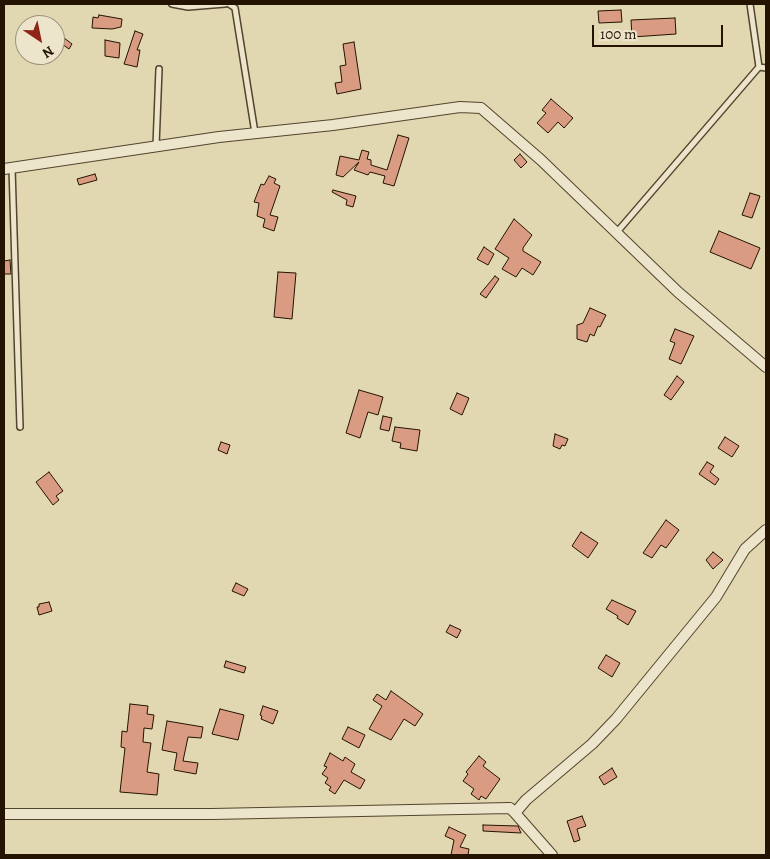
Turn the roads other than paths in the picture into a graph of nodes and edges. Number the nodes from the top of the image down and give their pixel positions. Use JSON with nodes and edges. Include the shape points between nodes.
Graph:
{"nodes":[{"id":1,"x":172,"y":4,"type":"edge"},
{"id":2,"x":225,"y":4,"type":"edge"},
{"id":3,"x":229,"y":4,"type":"edge"},
{"id":4,"x":750,"y":4,"type":"edge"},
{"id":5,"x":759,"y":67,"type":"junction"},
{"id":6,"x":766,"y":68,"type":"edge"},
{"id":7,"x":158,"y":69,"type":"dead end"},
{"id":8,"x":255,"y":133,"type":"junction"},
{"id":9,"x":156,"y":146,"type":"junction"},
{"id":10,"x":8,"y":169,"type":"edge"},
{"id":11,"x":617,"y":232,"type":"junction"},
{"id":12,"x":766,"y":367,"type":"edge"},
{"id":13,"x":20,"y":427,"type":"dead end"},
{"id":14,"x":766,"y":530,"type":"edge"},
{"id":15,"x":515,"y":813,"type":"junction"},
{"id":16,"x":4,"y":814,"type":"edge"},
{"id":17,"x":552,"y":855,"type":"edge"}],
"edges":[{"from":1,"to":2,"type":"lane","via":[[188,7]]},
{"from":3,"to":8,"type":"lane","via":[[235,8]]},
{"from":4,"to":5,"type":"lane"},
{"from":5,"to":6,"type":"lane"},
{"from":5,"to":11,"type":"lane"},
{"from":7,"to":9,"type":"lane"},
{"from":8,"to":9,"type":"street"},
{"from":8,"to":11,"type":"street","via":[[460,107],[481,108]]},
{"from":9,"to":10,"type":"street"},
{"from":10,"to":13,"type":"lane"},
{"from":11,"to":12,"type":"street","via":[[678,292]]},
{"from":14,"to":15,"type":"street","via":[[745,549],[716,597],[616,718]]},
{"from":15,"to":16,"type":"street","via":[[510,808]]},
{"from":15,"to":17,"type":"street"}]}
